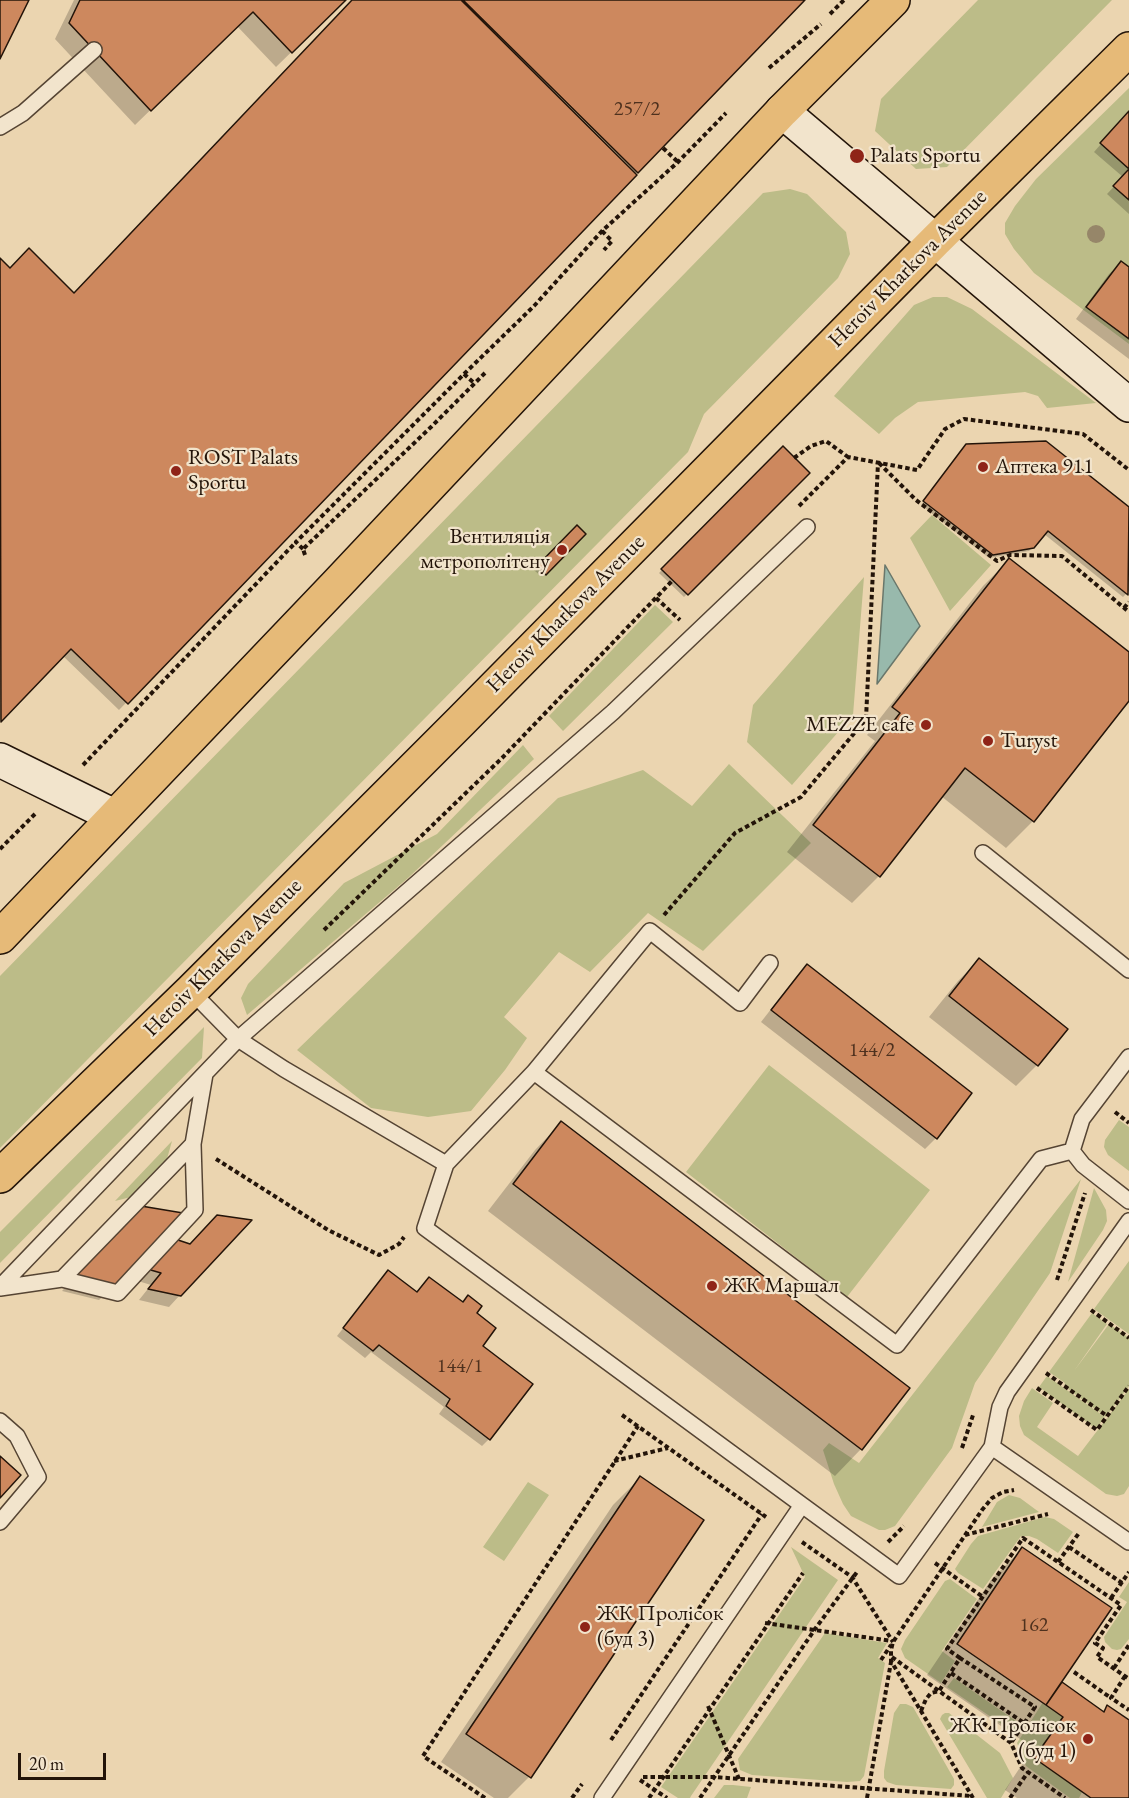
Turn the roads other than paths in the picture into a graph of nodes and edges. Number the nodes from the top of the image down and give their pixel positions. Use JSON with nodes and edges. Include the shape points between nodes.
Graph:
{"nodes":[{"id":1,"x":893,"y":0,"type":"edge"},
{"id":2,"x":1129,"y":49,"type":"edge"},
{"id":3,"x":94,"y":50,"type":"dead end"},
{"id":4,"x":782,"y":111,"type":"junction"},
{"id":5,"x":0,"y":127,"type":"edge"},
{"id":6,"x":935,"y":241,"type":"junction"},
{"id":7,"x":1129,"y":405,"type":"edge"},
{"id":8,"x":807,"y":527,"type":"dead end"},
{"id":9,"x":0,"y":760,"type":"edge"},
{"id":10,"x":114,"y":816,"type":"junction"},
{"id":11,"x":982,"y":853,"type":"dead end"},
{"id":12,"x":0,"y":937,"type":"edge"},
{"id":13,"x":770,"y":963,"type":"dead end"},
{"id":14,"x":1129,"y":970,"type":"edge"},
{"id":15,"x":190,"y":992,"type":"junction"},
{"id":16,"x":238,"y":1039,"type":"junction"},
{"id":17,"x":1129,"y":1057,"type":"edge"},
{"id":18,"x":534,"y":1072,"type":"junction"},
{"id":19,"x":205,"y":1074,"type":"junction"},
{"id":20,"x":193,"y":1144,"type":"junction"},
{"id":21,"x":1072,"y":1151,"type":"junction"},
{"id":22,"x":446,"y":1164,"type":"junction"},
{"id":23,"x":0,"y":1176,"type":"edge"},
{"id":24,"x":1129,"y":1201,"type":"edge"},
{"id":25,"x":1129,"y":1221,"type":"edge"},
{"id":26,"x":63,"y":1279,"type":"junction"},
{"id":27,"x":0,"y":1287,"type":"edge"},
{"id":28,"x":0,"y":1421,"type":"edge"},
{"id":29,"x":992,"y":1447,"type":"junction"},
{"id":30,"x":802,"y":1505,"type":"junction"},
{"id":31,"x":0,"y":1522,"type":"edge"},
{"id":32,"x":1129,"y":1542,"type":"edge"},
{"id":33,"x":602,"y":1798,"type":"edge"}],
"edges":[{"from":1,"to":4,"type":"main road"},
{"from":2,"to":6,"type":"main road","name":"Heroiv Kharkova Avenue"},
{"from":3,"to":5,"type":"lane","via":[[23,113]]},
{"from":4,"to":6,"type":"main road"},
{"from":4,"to":10,"type":"main road"},
{"from":6,"to":7,"type":"main road"},
{"from":6,"to":15,"type":"main road","name":"Heroiv Kharkova Avenue"},
{"from":8,"to":16,"type":"lane","via":[[613,712]]},
{"from":9,"to":10,"type":"main road"},
{"from":10,"to":12,"type":"main road"},
{"from":11,"to":14,"type":"lane"},
{"from":13,"to":18,"type":"lane","via":[[740,1003],[650,932]]},
{"from":15,"to":16,"type":"lane"},
{"from":15,"to":23,"type":"main road","name":"Heroiv Kharkova Avenue"},
{"from":16,"to":19,"type":"lane"},
{"from":16,"to":22,"type":"lane"},
{"from":17,"to":21,"type":"lane","via":[[1082,1119]]},
{"from":18,"to":21,"type":"lane","via":[[897,1345],[1041,1160]]},
{"from":18,"to":22,"type":"lane"},
{"from":19,"to":20,"type":"lane"},
{"from":19,"to":27,"type":"lane"},
{"from":20,"to":26,"type":"lane"},
{"from":20,"to":26,"type":"lane","via":[[195,1210],[118,1293]]},
{"from":21,"to":24,"type":"lane","via":[[1083,1165]]},
{"from":22,"to":30,"type":"lane","via":[[425,1228]]},
{"from":25,"to":29,"type":"lane","via":[[1007,1392]]},
{"from":26,"to":27,"type":"lane"},
{"from":28,"to":31,"type":"lane","via":[[18,1436],[38,1477]]},
{"from":29,"to":30,"type":"lane","via":[[899,1576]]},
{"from":29,"to":32,"type":"lane"},
{"from":30,"to":33,"type":"lane"}]}
